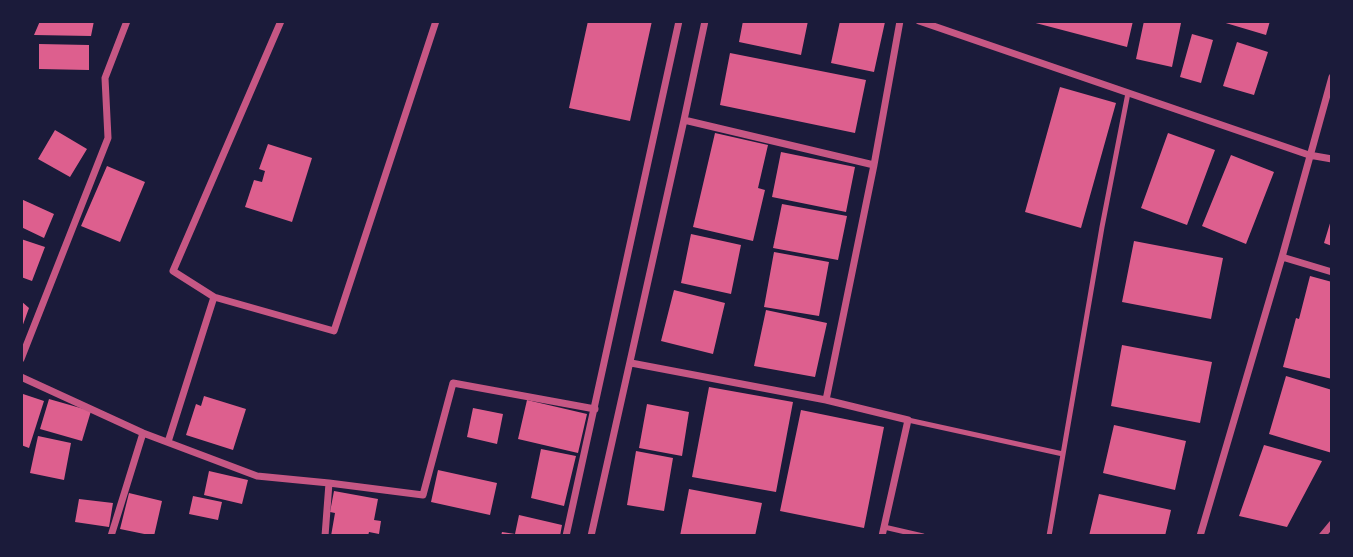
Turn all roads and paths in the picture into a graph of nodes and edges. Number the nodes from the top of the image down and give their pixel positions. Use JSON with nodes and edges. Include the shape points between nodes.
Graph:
{"nodes":[{"id":1,"x":127,"y":21,"type":"edge"},
{"id":2,"x":281,"y":21,"type":"edge"},
{"id":3,"x":436,"y":21,"type":"edge"},
{"id":4,"x":679,"y":21,"type":"edge"},
{"id":5,"x":705,"y":21,"type":"edge"},
{"id":6,"x":900,"y":21,"type":"edge"},
{"id":7,"x":919,"y":21,"type":"edge"},
{"id":8,"x":1332,"y":77,"type":"edge"},
{"id":9,"x":1128,"y":93,"type":"junction"},
{"id":10,"x":684,"y":120,"type":"junction"},
{"id":11,"x":1309,"y":155,"type":"junction"},
{"id":12,"x":1332,"y":159,"type":"edge"},
{"id":13,"x":874,"y":165,"type":"junction"},
{"id":14,"x":1282,"y":257,"type":"junction"},
{"id":15,"x":1332,"y":272,"type":"edge"},
{"id":16,"x":214,"y":297,"type":"junction"},
{"id":17,"x":21,"y":359,"type":"edge"},
{"id":18,"x":631,"y":363,"type":"junction"},
{"id":19,"x":21,"y":377,"type":"edge"},
{"id":20,"x":826,"y":400,"type":"junction"},
{"id":21,"x":595,"y":409,"type":"junction"},
{"id":22,"x":908,"y":420,"type":"junction"},
{"id":23,"x":143,"y":433,"type":"junction"},
{"id":24,"x":168,"y":442,"type":"junction"},
{"id":25,"x":1063,"y":454,"type":"junction"},
{"id":26,"x":329,"y":482,"type":"junction"},
{"id":27,"x":1332,"y":524,"type":"edge"},
{"id":28,"x":884,"y":527,"type":"junction"},
{"id":29,"x":111,"y":536,"type":"edge"},
{"id":30,"x":325,"y":536,"type":"edge"},
{"id":31,"x":566,"y":536,"type":"edge"},
{"id":32,"x":591,"y":536,"type":"edge"},
{"id":33,"x":883,"y":536,"type":"edge"},
{"id":34,"x":923,"y":536,"type":"edge"},
{"id":35,"x":1049,"y":536,"type":"edge"},
{"id":36,"x":1199,"y":536,"type":"edge"},
{"id":37,"x":1322,"y":536,"type":"edge"}],
"edges":[{"from":1,"to":17,"type":"street","via":[[105,78],[108,138]]},
{"from":2,"to":16,"type":"street","via":[[173,271]]},
{"from":3,"to":16,"type":"street","via":[[334,331]]},
{"from":4,"to":21,"type":"street"},
{"from":5,"to":10,"type":"street"},
{"from":6,"to":13,"type":"street"},
{"from":7,"to":9,"type":"street"},
{"from":8,"to":11,"type":"street"},
{"from":9,"to":11,"type":"street"},
{"from":9,"to":25,"type":"lane"},
{"from":10,"to":13,"type":"street"},
{"from":10,"to":18,"type":"street"},
{"from":11,"to":12,"type":"street"},
{"from":11,"to":14,"type":"street"},
{"from":13,"to":20,"type":"street"},
{"from":14,"to":15,"type":"street"},
{"from":14,"to":36,"type":"street"},
{"from":16,"to":24,"type":"street"},
{"from":18,"to":20,"type":"street"},
{"from":18,"to":32,"type":"street"},
{"from":19,"to":23,"type":"street"},
{"from":20,"to":22,"type":"street"},
{"from":21,"to":26,"type":"street","via":[[453,383],[423,495]]},
{"from":21,"to":31,"type":"street"},
{"from":22,"to":25,"type":"lane"},
{"from":22,"to":28,"type":"street"},
{"from":23,"to":24,"type":"street"},
{"from":23,"to":29,"type":"street"},
{"from":24,"to":26,"type":"street","via":[[257,476]]},
{"from":25,"to":35,"type":"lane"},
{"from":26,"to":30,"type":"street"},
{"from":27,"to":37,"type":"street"},
{"from":28,"to":33,"type":"street"},
{"from":28,"to":34,"type":"lane"}]}
